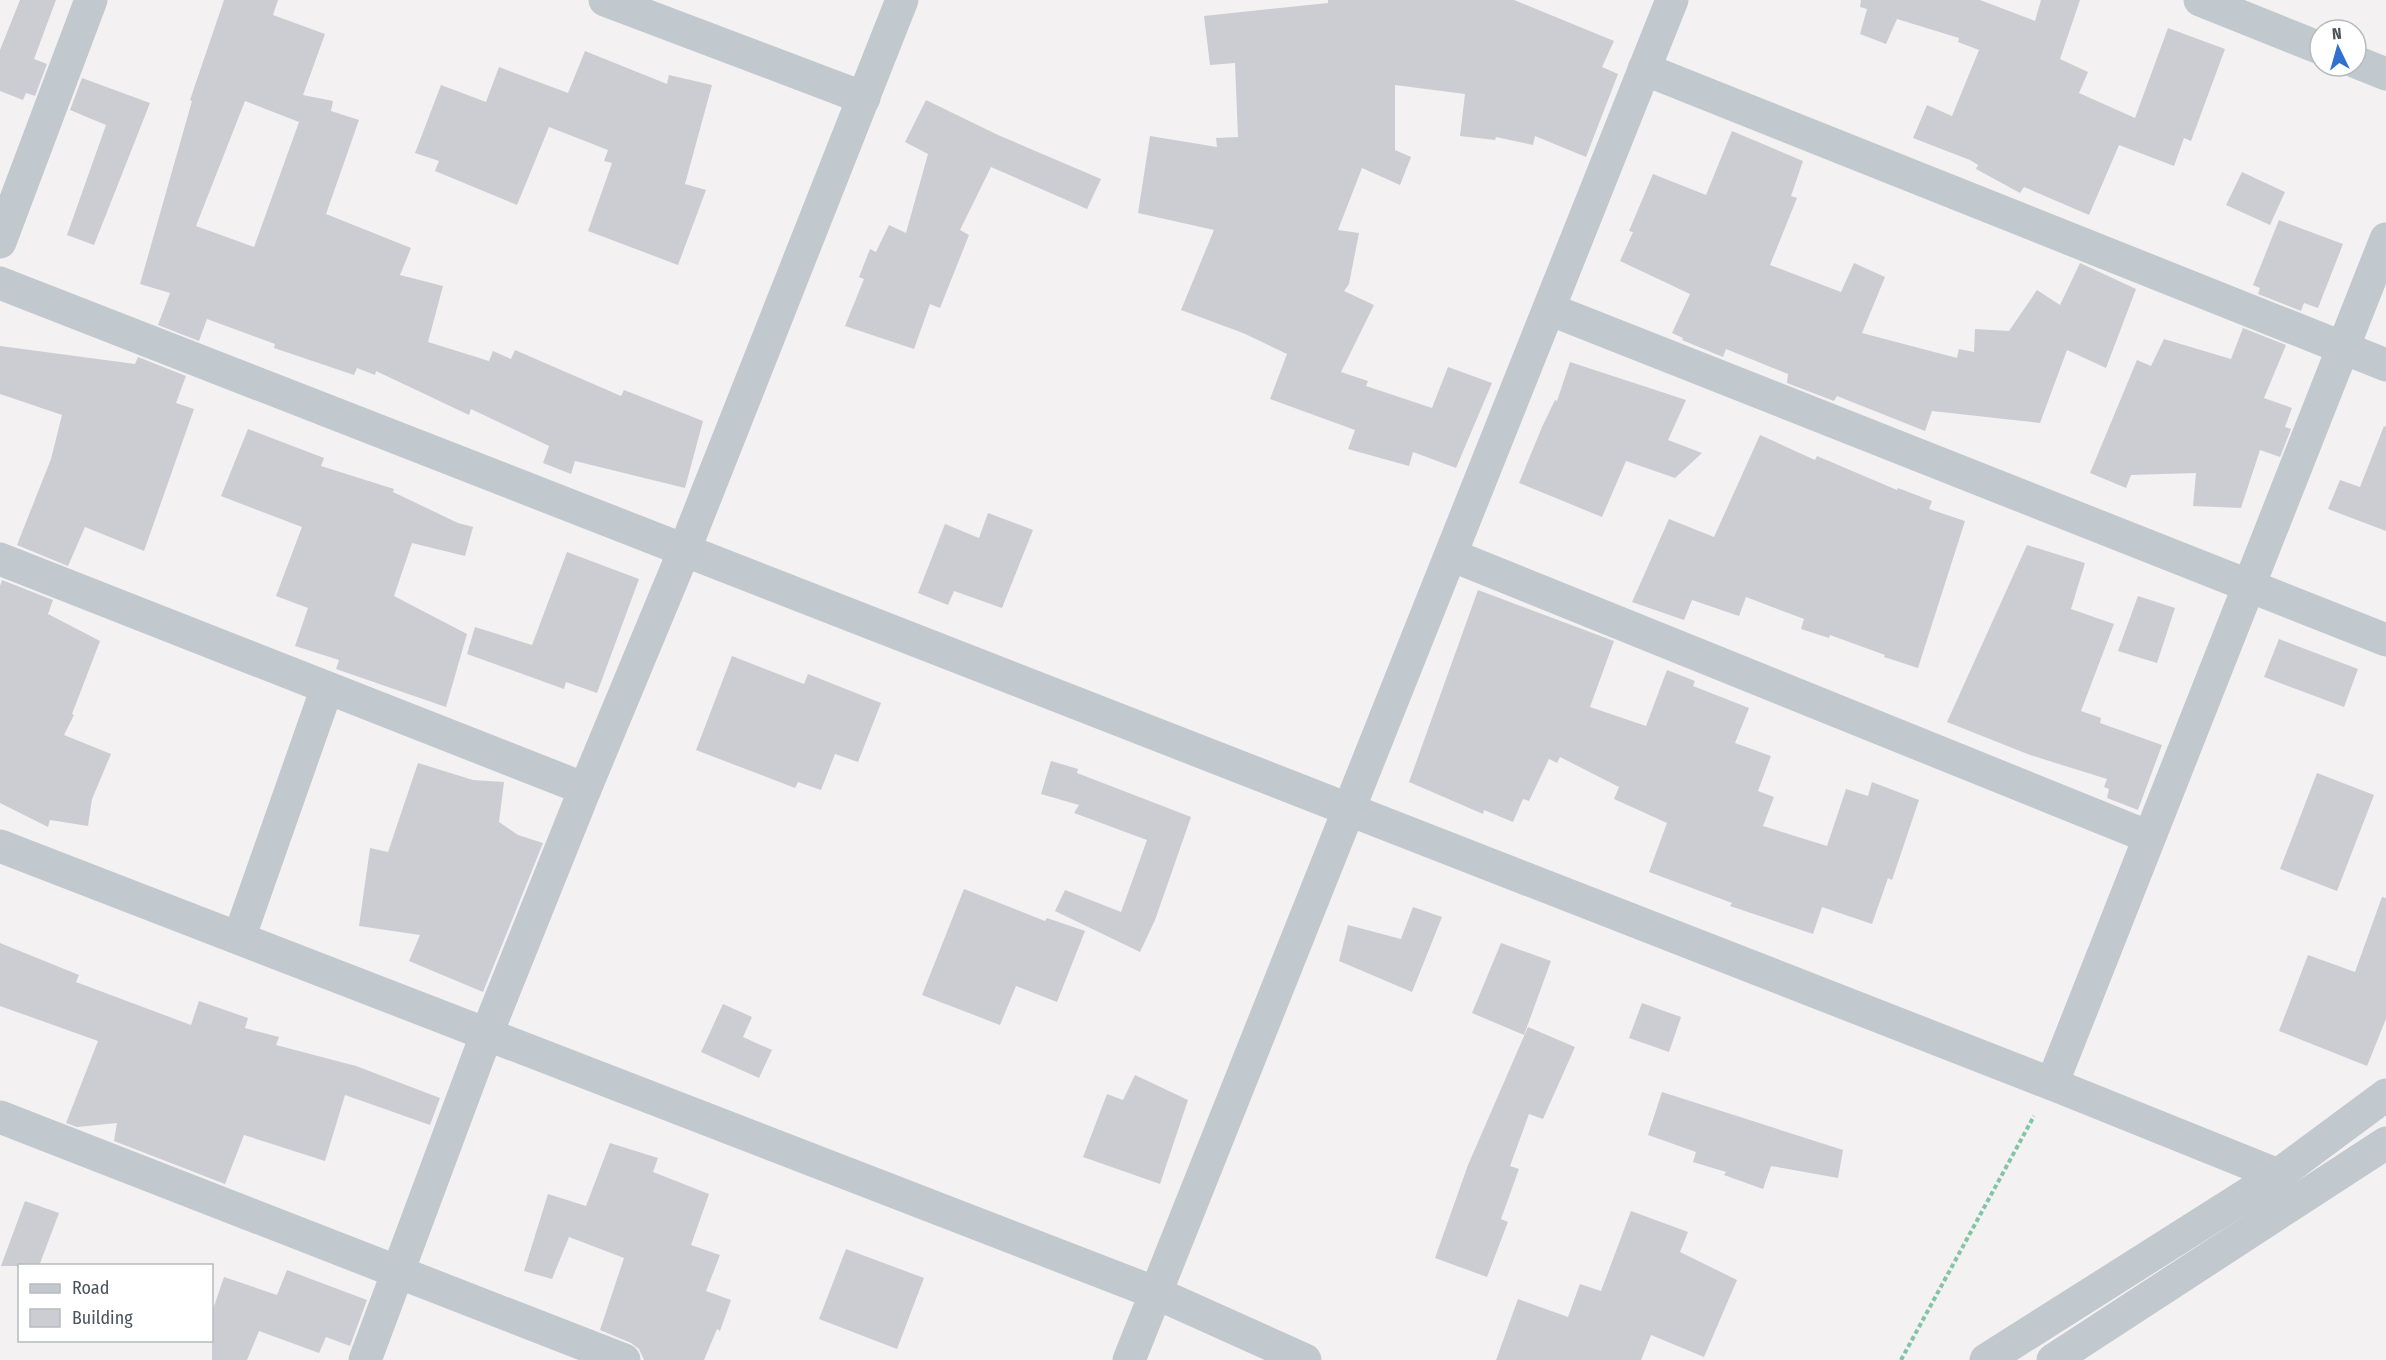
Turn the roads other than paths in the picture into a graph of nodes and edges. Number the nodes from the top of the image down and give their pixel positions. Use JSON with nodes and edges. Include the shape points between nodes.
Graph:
{"nodes":[{"id":1,"x":91,"y":0,"type":"edge"},
{"id":2,"x":605,"y":0,"type":"edge"},
{"id":3,"x":902,"y":0,"type":"edge"},
{"id":4,"x":1672,"y":0,"type":"edge"},
{"id":5,"x":2200,"y":0,"type":"edge"},
{"id":6,"x":2308,"y":43,"type":"edge"},
{"id":7,"x":2368,"y":67,"type":"edge"},
{"id":8,"x":1644,"y":69,"type":"junction"},
{"id":9,"x":2386,"y":74,"type":"edge"},
{"id":10,"x":864,"y":98,"type":"junction"},
{"id":11,"x":2386,"y":238,"type":"edge"},
{"id":12,"x":0,"y":242,"type":"edge"},
{"id":13,"x":0,"y":284,"type":"edge"},
{"id":14,"x":1548,"y":309,"type":"junction"},
{"id":15,"x":2343,"y":348,"type":"junction"},
{"id":16,"x":2386,"y":365,"type":"edge"},
{"id":17,"x":684,"y":550,"type":"junction"},
{"id":18,"x":1451,"y":555,"type":"junction"},
{"id":19,"x":0,"y":560,"type":"edge"},
{"id":20,"x":2249,"y":586,"type":"junction"},
{"id":21,"x":2386,"y":640,"type":"edge"},
{"id":22,"x":327,"y":688,"type":"junction"},
{"id":23,"x":585,"y":789,"type":"junction"},
{"id":24,"x":1349,"y":810,"type":"junction"},
{"id":25,"x":2149,"y":837,"type":"junction"},
{"id":26,"x":0,"y":846,"type":"edge"},
{"id":27,"x":238,"y":938,"type":"junction"},
{"id":28,"x":487,"y":1033,"type":"junction"},
{"id":29,"x":2052,"y":1084,"type":"junction"},
{"id":30,"x":2386,"y":1095,"type":"edge"},
{"id":31,"x":0,"y":1117,"type":"edge"},
{"id":32,"x":2386,"y":1143,"type":"edge"},
{"id":33,"x":2278,"y":1175,"type":"junction"},
{"id":34,"x":398,"y":1272,"type":"junction"},
{"id":35,"x":1156,"y":1293,"type":"junction"},
{"id":36,"x":365,"y":1360,"type":"edge"},
{"id":37,"x":624,"y":1360,"type":"edge"},
{"id":38,"x":1129,"y":1360,"type":"edge"},
{"id":39,"x":1305,"y":1360,"type":"edge"},
{"id":40,"x":1986,"y":1360,"type":"edge"},
{"id":41,"x":2053,"y":1360,"type":"edge"}],
"edges":[{"from":1,"to":12,"type":"street"},
{"from":2,"to":10,"type":"street"},
{"from":3,"to":10,"type":"street"},
{"from":4,"to":8,"type":"street"},
{"from":5,"to":6,"type":"street"},
{"from":7,"to":9,"type":"street"},
{"from":8,"to":14,"type":"street"},
{"from":8,"to":15,"type":"street"},
{"from":10,"to":17,"type":"street"},
{"from":11,"to":15,"type":"street"},
{"from":13,"to":17,"type":"street"},
{"from":14,"to":18,"type":"street"},
{"from":14,"to":20,"type":"street"},
{"from":15,"to":16,"type":"street"},
{"from":15,"to":20,"type":"street"},
{"from":17,"to":23,"type":"street"},
{"from":17,"to":24,"type":"street"},
{"from":18,"to":24,"type":"street"},
{"from":18,"to":25,"type":"street"},
{"from":19,"to":22,"type":"street"},
{"from":20,"to":21,"type":"street"},
{"from":20,"to":25,"type":"street"},
{"from":22,"to":23,"type":"street"},
{"from":22,"to":27,"type":"street"},
{"from":23,"to":28,"type":"street"},
{"from":24,"to":29,"type":"street"},
{"from":24,"to":35,"type":"street"},
{"from":25,"to":29,"type":"street"},
{"from":26,"to":27,"type":"street"},
{"from":27,"to":28,"type":"street"},
{"from":28,"to":34,"type":"street"},
{"from":28,"to":35,"type":"street"},
{"from":29,"to":33,"type":"street"},
{"from":30,"to":33,"type":"street"},
{"from":31,"to":34,"type":"street"},
{"from":32,"to":41,"type":"street"},
{"from":33,"to":40,"type":"street"},
{"from":34,"to":36,"type":"street"},
{"from":34,"to":37,"type":"street"},
{"from":35,"to":38,"type":"street"},
{"from":35,"to":39,"type":"street"}]}
